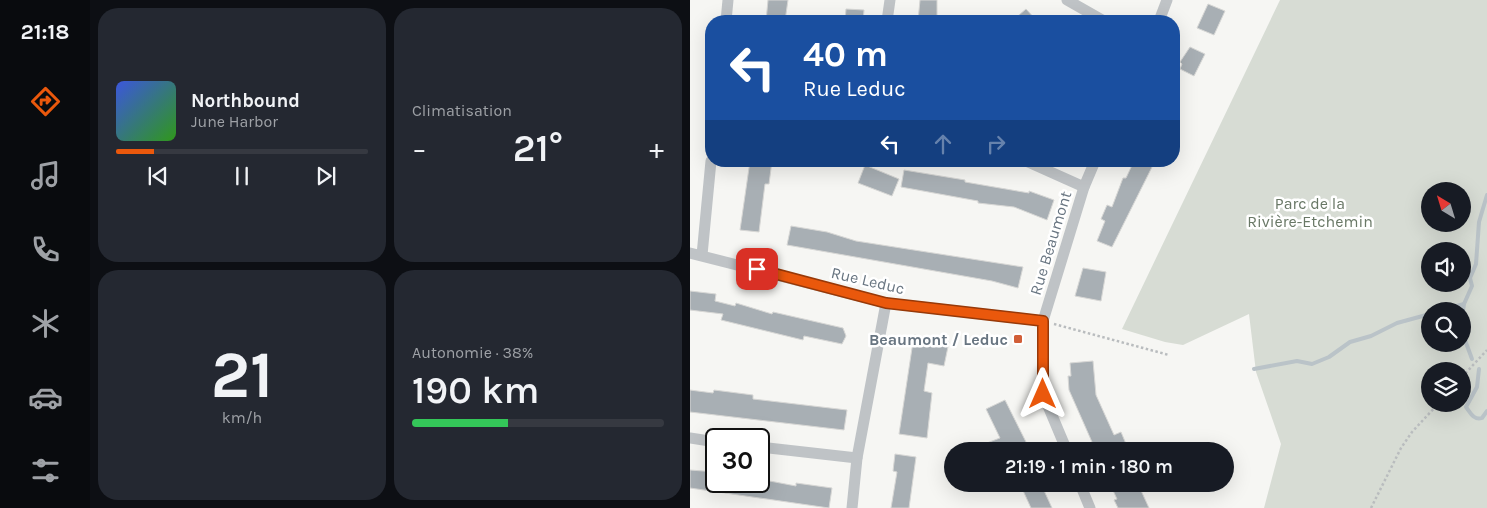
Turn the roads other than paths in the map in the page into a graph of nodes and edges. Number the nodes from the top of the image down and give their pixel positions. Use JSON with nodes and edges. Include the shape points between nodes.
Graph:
{"nodes":[{"id":1,"x":728,"y":0,"type":"edge"},
{"id":2,"x":890,"y":0,"type":"edge"},
{"id":3,"x":1067,"y":0,"type":"edge"},
{"id":4,"x":1167,"y":0,"type":"edge"},
{"id":5,"x":727,"y":15,"type":"edge"},
{"id":6,"x":888,"y":15,"type":"edge"},
{"id":7,"x":1093,"y":15,"type":"edge"},
{"id":8,"x":1161,"y":15,"type":"edge"},
{"id":9,"x":710,"y":167,"type":"edge"},
{"id":10,"x":1039,"y":167,"type":"edge"},
{"id":11,"x":1092,"y":167,"type":"edge"},
{"id":12,"x":1084,"y":187,"type":"junction"},
{"id":13,"x":696,"y":254,"type":"edge"},
{"id":14,"x":886,"y":303,"type":"junction"},
{"id":15,"x":1043,"y":321,"type":"junction"},
{"id":16,"x":690,"y":438,"type":"edge"},
{"id":17,"x":705,"y":440,"type":"edge"},
{"id":18,"x":1063,"y":442,"type":"edge"},
{"id":19,"x":770,"y":448,"type":"edge"},
{"id":20,"x":857,"y":458,"type":"junction"},
{"id":21,"x":1083,"y":492,"type":"edge"},
{"id":22,"x":852,"y":508,"type":"edge"},
{"id":23,"x":1090,"y":508,"type":"edge"}],
"edges":[{"from":1,"to":5,"type":"street"},
{"from":2,"to":6,"type":"street"},
{"from":3,"to":7,"type":"street"},
{"from":4,"to":8,"type":"street"},
{"from":9,"to":13,"type":"street"},
{"from":10,"to":12,"type":"street"},
{"from":11,"to":12,"type":"street","name":"Rue Beaumont"},
{"from":12,"to":15,"type":"street","name":"Rue Beaumont"},
{"from":13,"to":14,"type":"street","name":"Rue Leduc"},
{"from":14,"to":15,"type":"street","name":"Rue Leduc"},
{"from":14,"to":20,"type":"street"},
{"from":15,"to":18,"type":"street","name":"Rue Beaumont","via":[[1043,394]]},
{"from":16,"to":17,"type":"street"},
{"from":19,"to":20,"type":"street"},
{"from":20,"to":22,"type":"street"},
{"from":21,"to":23,"type":"street"}]}
